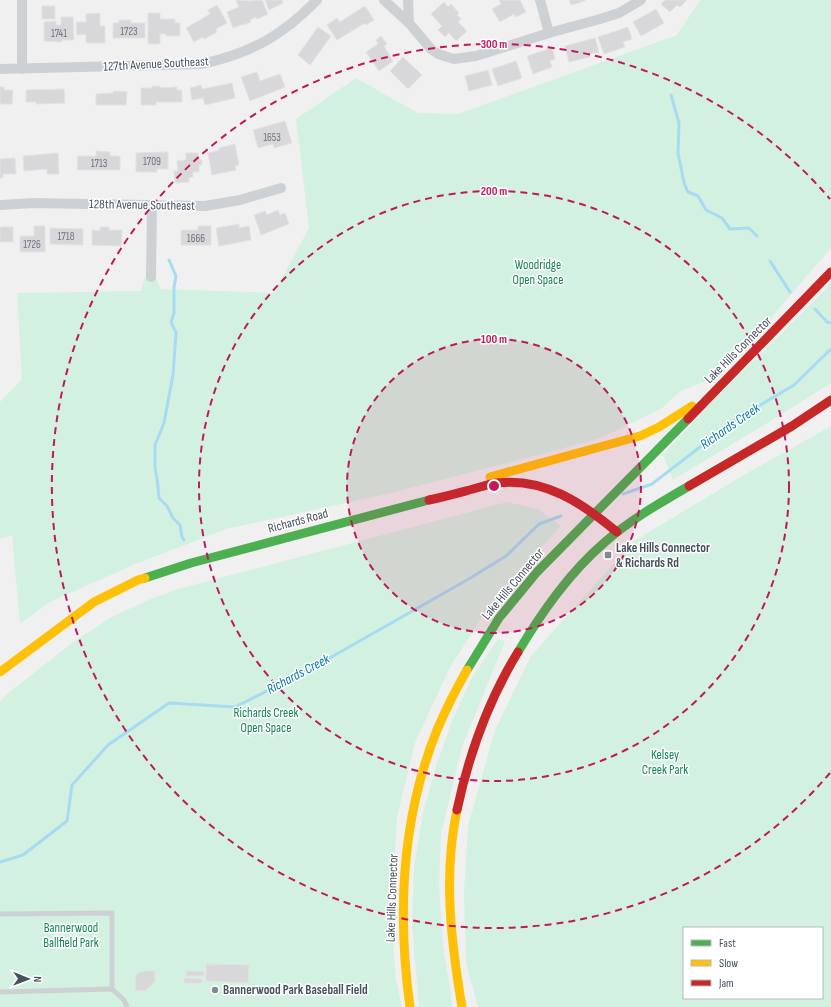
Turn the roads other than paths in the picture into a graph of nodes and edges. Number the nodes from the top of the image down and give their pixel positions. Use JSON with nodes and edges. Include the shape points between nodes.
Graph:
{"nodes":[{"id":1,"x":22,"y":0,"type":"edge"},
{"id":2,"x":317,"y":0,"type":"edge"},
{"id":3,"x":384,"y":0,"type":"edge"},
{"id":4,"x":408,"y":0,"type":"edge"},
{"id":5,"x":540,"y":0,"type":"edge"},
{"id":6,"x":641,"y":0,"type":"edge"},
{"id":7,"x":409,"y":23,"type":"junction"},
{"id":8,"x":549,"y":33,"type":"junction"},
{"id":9,"x":0,"y":69,"type":"edge"},
{"id":10,"x":22,"y":69,"type":"junction"},
{"id":11,"x":281,"y":188,"type":"dead end"},
{"id":12,"x":0,"y":204,"type":"edge"},
{"id":13,"x":152,"y":206,"type":"junction"},
{"id":14,"x":831,"y":272,"type":"edge"},
{"id":15,"x":151,"y":277,"type":"dead end"},
{"id":16,"x":719,"y":387,"type":"junction"},
{"id":17,"x":831,"y":400,"type":"edge"},
{"id":18,"x":426,"y":501,"type":"junction"},
{"id":19,"x":594,"y":514,"type":"junction"},
{"id":20,"x":617,"y":532,"type":"junction"},
{"id":21,"x":0,"y":672,"type":"edge"},
{"id":22,"x":0,"y":914,"type":"edge"},
{"id":23,"x":112,"y":989,"type":"junction"},
{"id":24,"x":0,"y":992,"type":"edge"},
{"id":25,"x":127,"y":1007,"type":"edge"},
{"id":26,"x":410,"y":1007,"type":"edge"},
{"id":27,"x":462,"y":1007,"type":"edge"}],
"edges":[{"from":1,"to":10,"type":"street"},
{"from":2,"to":10,"type":"street","name":"127th Avenue Southeast","via":[[299,19],[276,36],[256,47],[215,62],[183,66]]},
{"from":3,"to":7,"type":"street"},
{"from":4,"to":7,"type":"street"},
{"from":5,"to":8,"type":"street"},
{"from":6,"to":8,"type":"street","via":[[600,19]]},
{"from":7,"to":8,"type":"street","via":[[431,49],[454,59],[476,56]]},
{"from":9,"to":10,"type":"street","name":"127th Avenue Southeast"},
{"from":11,"to":13,"type":"street","name":"128th Avenue Southeast","via":[[220,204]]},
{"from":12,"to":13,"type":"street","name":"128th Avenue Southeast"},
{"from":13,"to":15,"type":"street"},
{"from":14,"to":16,"type":"main road","name":"Lake Hills Connector"},
{"from":16,"to":18,"type":"main road","via":[[669,421],[640,436],[493,476]]},
{"from":16,"to":19,"type":"main road","name":"Lake Hills Connector"},
{"from":17,"to":20,"type":"main road"},
{"from":18,"to":19,"type":"main road","name":"Richards Road","via":[[495,483],[528,483],[564,495]]},
{"from":18,"to":21,"type":"main road","name":"Richards Road","via":[[190,563],[138,580],[94,602]]},
{"from":19,"to":20,"type":"main road","name":"Richards Road"},
{"from":19,"to":26,"type":"main road","name":"Lake Hills Connector","via":[[537,572],[489,632],[468,666],[438,728],[412,814],[407,848],[402,912]]},
{"from":20,"to":27,"type":"main road","via":[[571,577],[528,636],[492,702],[465,775],[453,832],[450,869],[452,940]]},
{"from":22,"to":23,"type":"lane","via":[[112,913]]},
{"from":23,"to":24,"type":"lane"},
{"from":23,"to":25,"type":"lane","via":[[124,1000]]}]}
